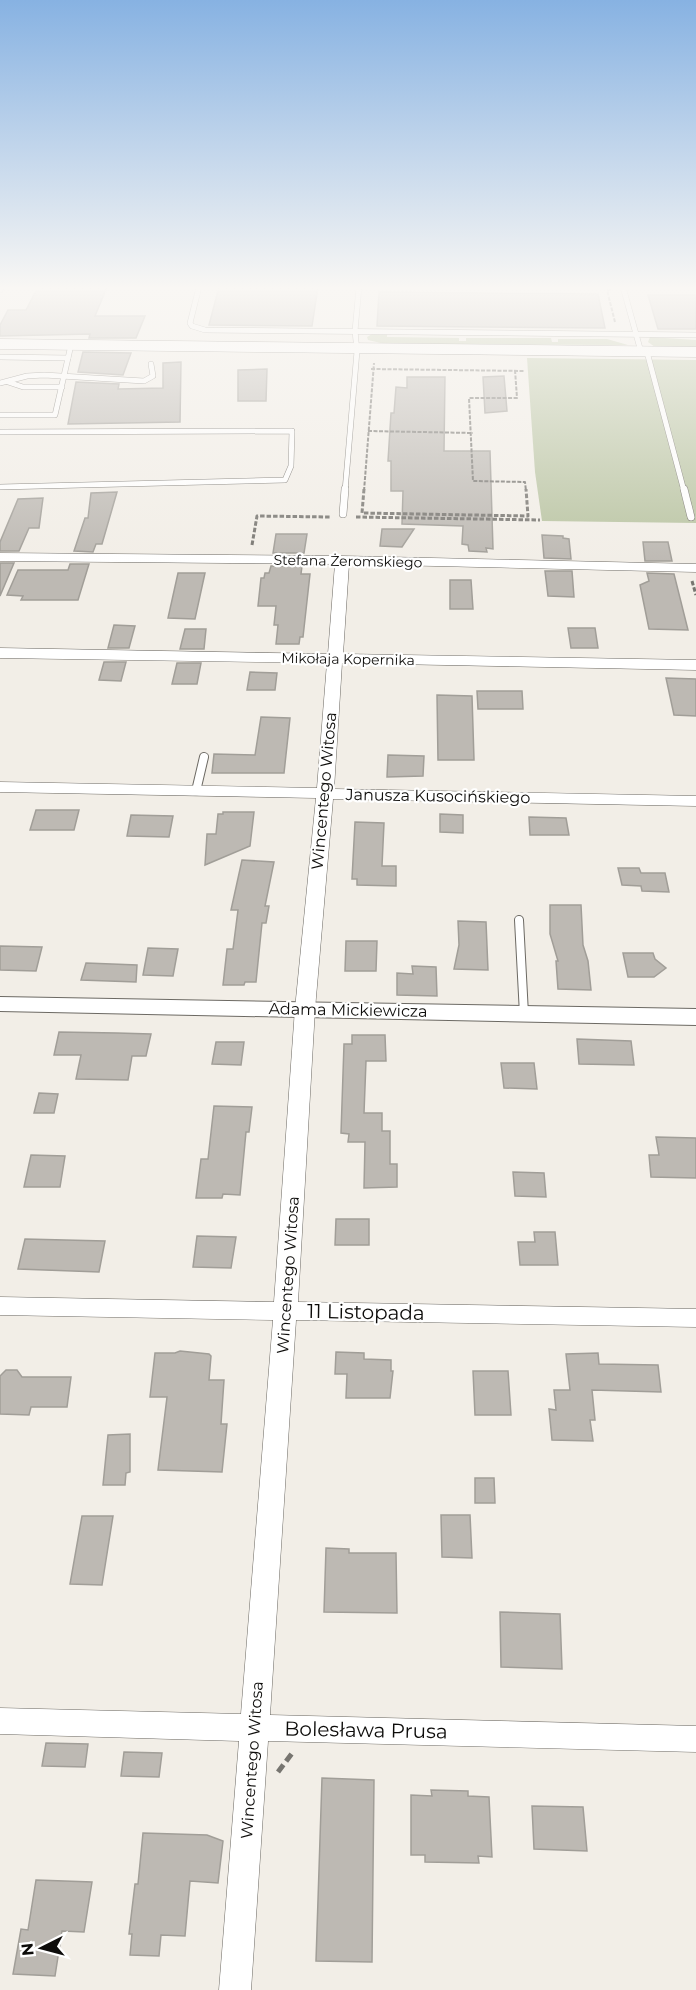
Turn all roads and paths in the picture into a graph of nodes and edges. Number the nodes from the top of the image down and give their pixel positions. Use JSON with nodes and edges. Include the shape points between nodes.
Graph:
{"nodes":[{"id":1,"x":14,"y":380,"type":"edge"},
{"id":2,"x":63,"y":380,"type":"edge"},
{"id":3,"x":129,"y":380,"type":"edge"},
{"id":4,"x":146,"y":380,"type":"edge"},
{"id":5,"x":354,"y":380,"type":"edge"},
{"id":6,"x":372,"y":380,"type":"edge"},
{"id":7,"x":516,"y":380,"type":"edge"},
{"id":8,"x":652,"y":380,"type":"edge"},
{"id":9,"x":8,"y":382,"type":"junction"},
{"id":10,"x":0,"y":383,"type":"edge"},
{"id":11,"x":62,"y":387,"type":"junction"},
{"id":12,"x":0,"y":415,"type":"edge"},
{"id":13,"x":368,"y":431,"type":"junction"},
{"id":14,"x":0,"y":432,"type":"edge"},
{"id":15,"x":472,"y":433,"type":"junction"},
{"id":16,"x":0,"y":487,"type":"edge"},
{"id":17,"x":370,"y":515,"type":"junction"},
{"id":18,"x":345,"y":516,"type":"joint"},
{"id":19,"x":336,"y":517,"type":"dead end"},
{"id":20,"x":691,"y":517,"type":"dead end"},
{"id":21,"x":540,"y":520,"type":"dead end"},
{"id":22,"x":251,"y":555,"type":"dead end"},
{"id":23,"x":0,"y":557,"type":"edge"},
{"id":24,"x":342,"y":560,"type":"junction"},
{"id":25,"x":696,"y":568,"type":"edge"},
{"id":26,"x":0,"y":653,"type":"edge"},
{"id":27,"x":334,"y":658,"type":"junction"},
{"id":28,"x":696,"y":665,"type":"edge"},
{"id":29,"x":204,"y":757,"type":"dead end"},
{"id":30,"x":0,"y":788,"type":"edge"},
{"id":31,"x":196,"y":791,"type":"junction"},
{"id":32,"x":325,"y":794,"type":"junction"},
{"id":33,"x":696,"y":801,"type":"edge"},
{"id":34,"x":519,"y":920,"type":"dead end"},
{"id":35,"x":0,"y":1004,"type":"edge"},
{"id":36,"x":305,"y":1010,"type":"junction"},
{"id":37,"x":524,"y":1014,"type":"junction"},
{"id":38,"x":696,"y":1017,"type":"edge"},
{"id":39,"x":0,"y":1306,"type":"edge"},
{"id":40,"x":286,"y":1311,"type":"junction"},
{"id":41,"x":696,"y":1318,"type":"edge"},
{"id":42,"x":0,"y":1721,"type":"edge"},
{"id":43,"x":254,"y":1727,"type":"junction"},
{"id":44,"x":696,"y":1739,"type":"edge"},
{"id":45,"x":296,"y":1748,"type":"dead end"},
{"id":46,"x":251,"y":1770,"type":"junction"},
{"id":47,"x":235,"y":1990,"type":"edge"}],
"edges":[{"from":1,"to":9,"type":"lane"},
{"from":2,"to":11,"type":"lane"},
{"from":3,"to":4,"type":"lane"},
{"from":5,"to":18,"type":"lane"},
{"from":6,"to":13,"type":"path"},
{"from":7,"to":15,"type":"path","via":[[517,399],[469,398]]},
{"from":8,"to":20,"type":"lane"},
{"from":9,"to":10,"type":"lane"},
{"from":9,"to":11,"type":"lane","via":[[22,387]]},
{"from":11,"to":12,"type":"lane","via":[[55,415]]},
{"from":13,"to":15,"type":"path"},
{"from":13,"to":17,"type":"path","via":[[362,513]]},
{"from":14,"to":16,"type":"lane","via":[[292,432],[291,466],[285,480]]},
{"from":15,"to":17,"type":"path","via":[[473,481],[525,482],[528,516]]},
{"from":17,"to":18,"type":"path"},
{"from":17,"to":21,"type":"path"},
{"from":19,"to":22,"type":"path","via":[[257,516]]},
{"from":23,"to":24,"type":"street","name":"Stefana Żeromskiego"},
{"from":24,"to":25,"type":"street","name":"Stefana Żeromskiego"},
{"from":24,"to":27,"type":"street","name":"Wincentego Witosa"},
{"from":26,"to":27,"type":"street","name":"Mikołaja Kopernika"},
{"from":27,"to":28,"type":"street","name":"Mikołaja Kopernika"},
{"from":27,"to":32,"type":"street","name":"Wincentego Witosa"},
{"from":29,"to":31,"type":"lane"},
{"from":30,"to":31,"type":"street","name":"Janusza Kusocińskiego"},
{"from":31,"to":32,"type":"street","name":"Janusza Kusocińskiego"},
{"from":32,"to":33,"type":"street","name":"Janusza Kusocińskiego"},
{"from":32,"to":36,"type":"street","name":"Wincentego Witosa"},
{"from":34,"to":37,"type":"lane"},
{"from":35,"to":36,"type":"street","name":"Adama Mickiewicza"},
{"from":36,"to":37,"type":"street","name":"Adama Mickiewicza"},
{"from":36,"to":40,"type":"street","name":"Wincentego Witosa"},
{"from":37,"to":38,"type":"street","name":"Adama Mickiewicza"},
{"from":39,"to":40,"type":"street","name":"11 Listopada"},
{"from":40,"to":41,"type":"street","name":"11 Listopada"},
{"from":40,"to":43,"type":"street","name":"Wincentego Witosa"},
{"from":42,"to":43,"type":"street","name":"Bolesława Prusa"},
{"from":43,"to":44,"type":"street","name":"Bolesława Prusa"},
{"from":43,"to":46,"type":"street","name":"Wincentego Witosa"},
{"from":45,"to":46,"type":"path","via":[[279,1772]]},
{"from":46,"to":47,"type":"street","name":"Wincentego Witosa"}]}
